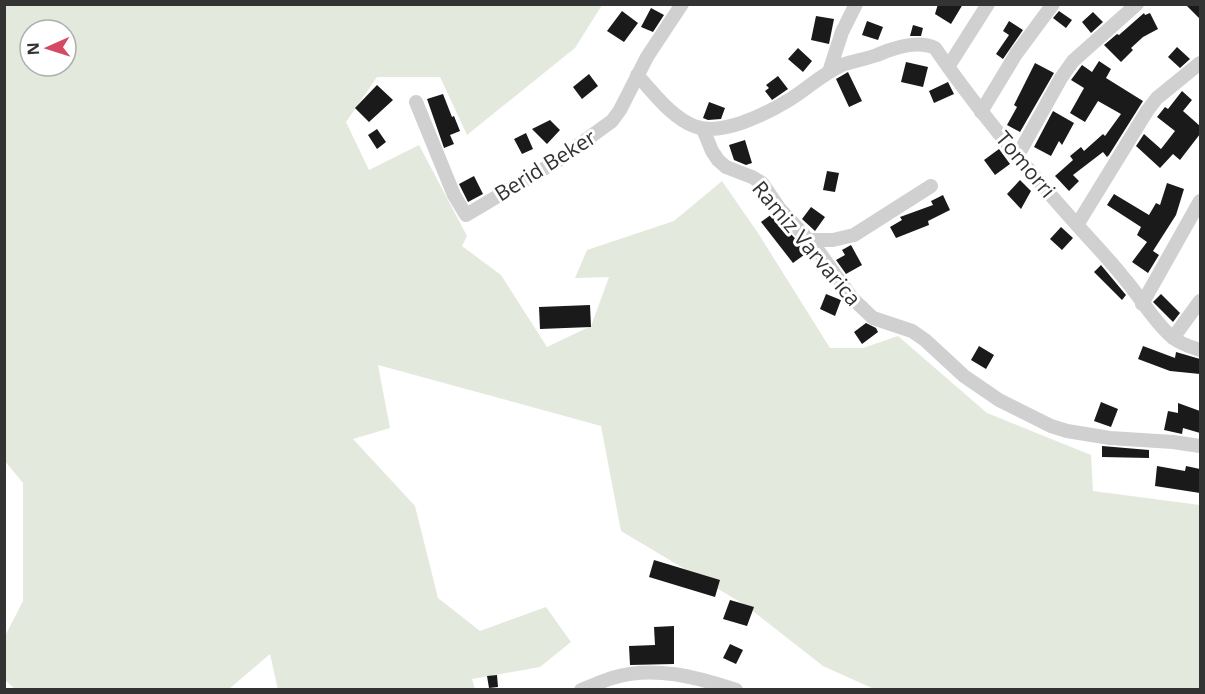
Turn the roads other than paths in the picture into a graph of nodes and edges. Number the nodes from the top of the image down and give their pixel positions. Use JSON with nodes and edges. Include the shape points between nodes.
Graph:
{"nodes":[{"id":1,"x":682,"y":4,"type":"edge"},
{"id":2,"x":856,"y":4,"type":"edge"},
{"id":3,"x":988,"y":4,"type":"edge"},
{"id":4,"x":1053,"y":4,"type":"edge"},
{"id":5,"x":1137,"y":4,"type":"edge"},
{"id":6,"x":1200,"y":63,"type":"edge"},
{"id":7,"x":948,"y":68,"type":"junction"},
{"id":8,"x":829,"y":72,"type":"junction"},
{"id":9,"x":637,"y":75,"type":"junction"},
{"id":10,"x":416,"y":102,"type":"dead end"},
{"id":11,"x":981,"y":112,"type":"junction"},
{"id":12,"x":703,"y":129,"type":"junction"},
{"id":13,"x":1018,"y":155,"type":"junction"},
{"id":14,"x":931,"y":186,"type":"dead end"},
{"id":15,"x":1200,"y":201,"type":"edge"},
{"id":16,"x":1077,"y":225,"type":"junction"},
{"id":17,"x":810,"y":240,"type":"junction"},
{"id":18,"x":1200,"y":301,"type":"edge"},
{"id":19,"x":1142,"y":304,"type":"junction"},
{"id":20,"x":1173,"y":338,"type":"junction"},
{"id":21,"x":1200,"y":350,"type":"edge"},
{"id":22,"x":1200,"y":446,"type":"edge"},
{"id":23,"x":582,"y":690,"type":"edge"},
{"id":24,"x":736,"y":690,"type":"edge"}],
"edges":[{"from":1,"to":9,"type":"street","name":"Berid Beker"},
{"from":2,"to":8,"type":"street"},
{"from":3,"to":7,"type":"street"},
{"from":4,"to":11,"type":"street","via":[[1016,54]]},
{"from":5,"to":13,"type":"street","via":[[1072,61]]},
{"from":6,"to":16,"type":"street","via":[[1147,111]]},
{"from":7,"to":8,"type":"street","name":"Tomorri","via":[[935,48],[921,45],[890,49]]},
{"from":7,"to":11,"type":"street","name":"Tomorri"},
{"from":8,"to":12,"type":"street","name":"Tomorri","via":[[772,110],[730,126]]},
{"from":9,"to":10,"type":"street","name":"Berid Beker","via":[[621,110],[601,130],[466,215]]},
{"from":9,"to":12,"type":"street","via":[[671,111]]},
{"from":11,"to":13,"type":"street","name":"Tomorri"},
{"from":12,"to":17,"type":"street","name":"Ramiz Varvarica","via":[[718,160],[762,183],[779,208]]},
{"from":13,"to":16,"type":"street","name":"Tomorri"},
{"from":14,"to":17,"type":"street","via":[[855,235]]},
{"from":15,"to":19,"type":"street"},
{"from":16,"to":19,"type":"street","name":"Tomorri","via":[[1125,278]]},
{"from":17,"to":22,"type":"street","name":"Ramiz Varvarica","via":[[845,290],[873,318],[918,336],[999,400],[1050,426],[1088,436]]},
{"from":18,"to":20,"type":"street"},
{"from":19,"to":20,"type":"street","name":"Tomorri"},
{"from":20,"to":21,"type":"street","name":"Tomorri"},
{"from":23,"to":24,"type":"street","via":[[613,677],[651,672]]}]}
